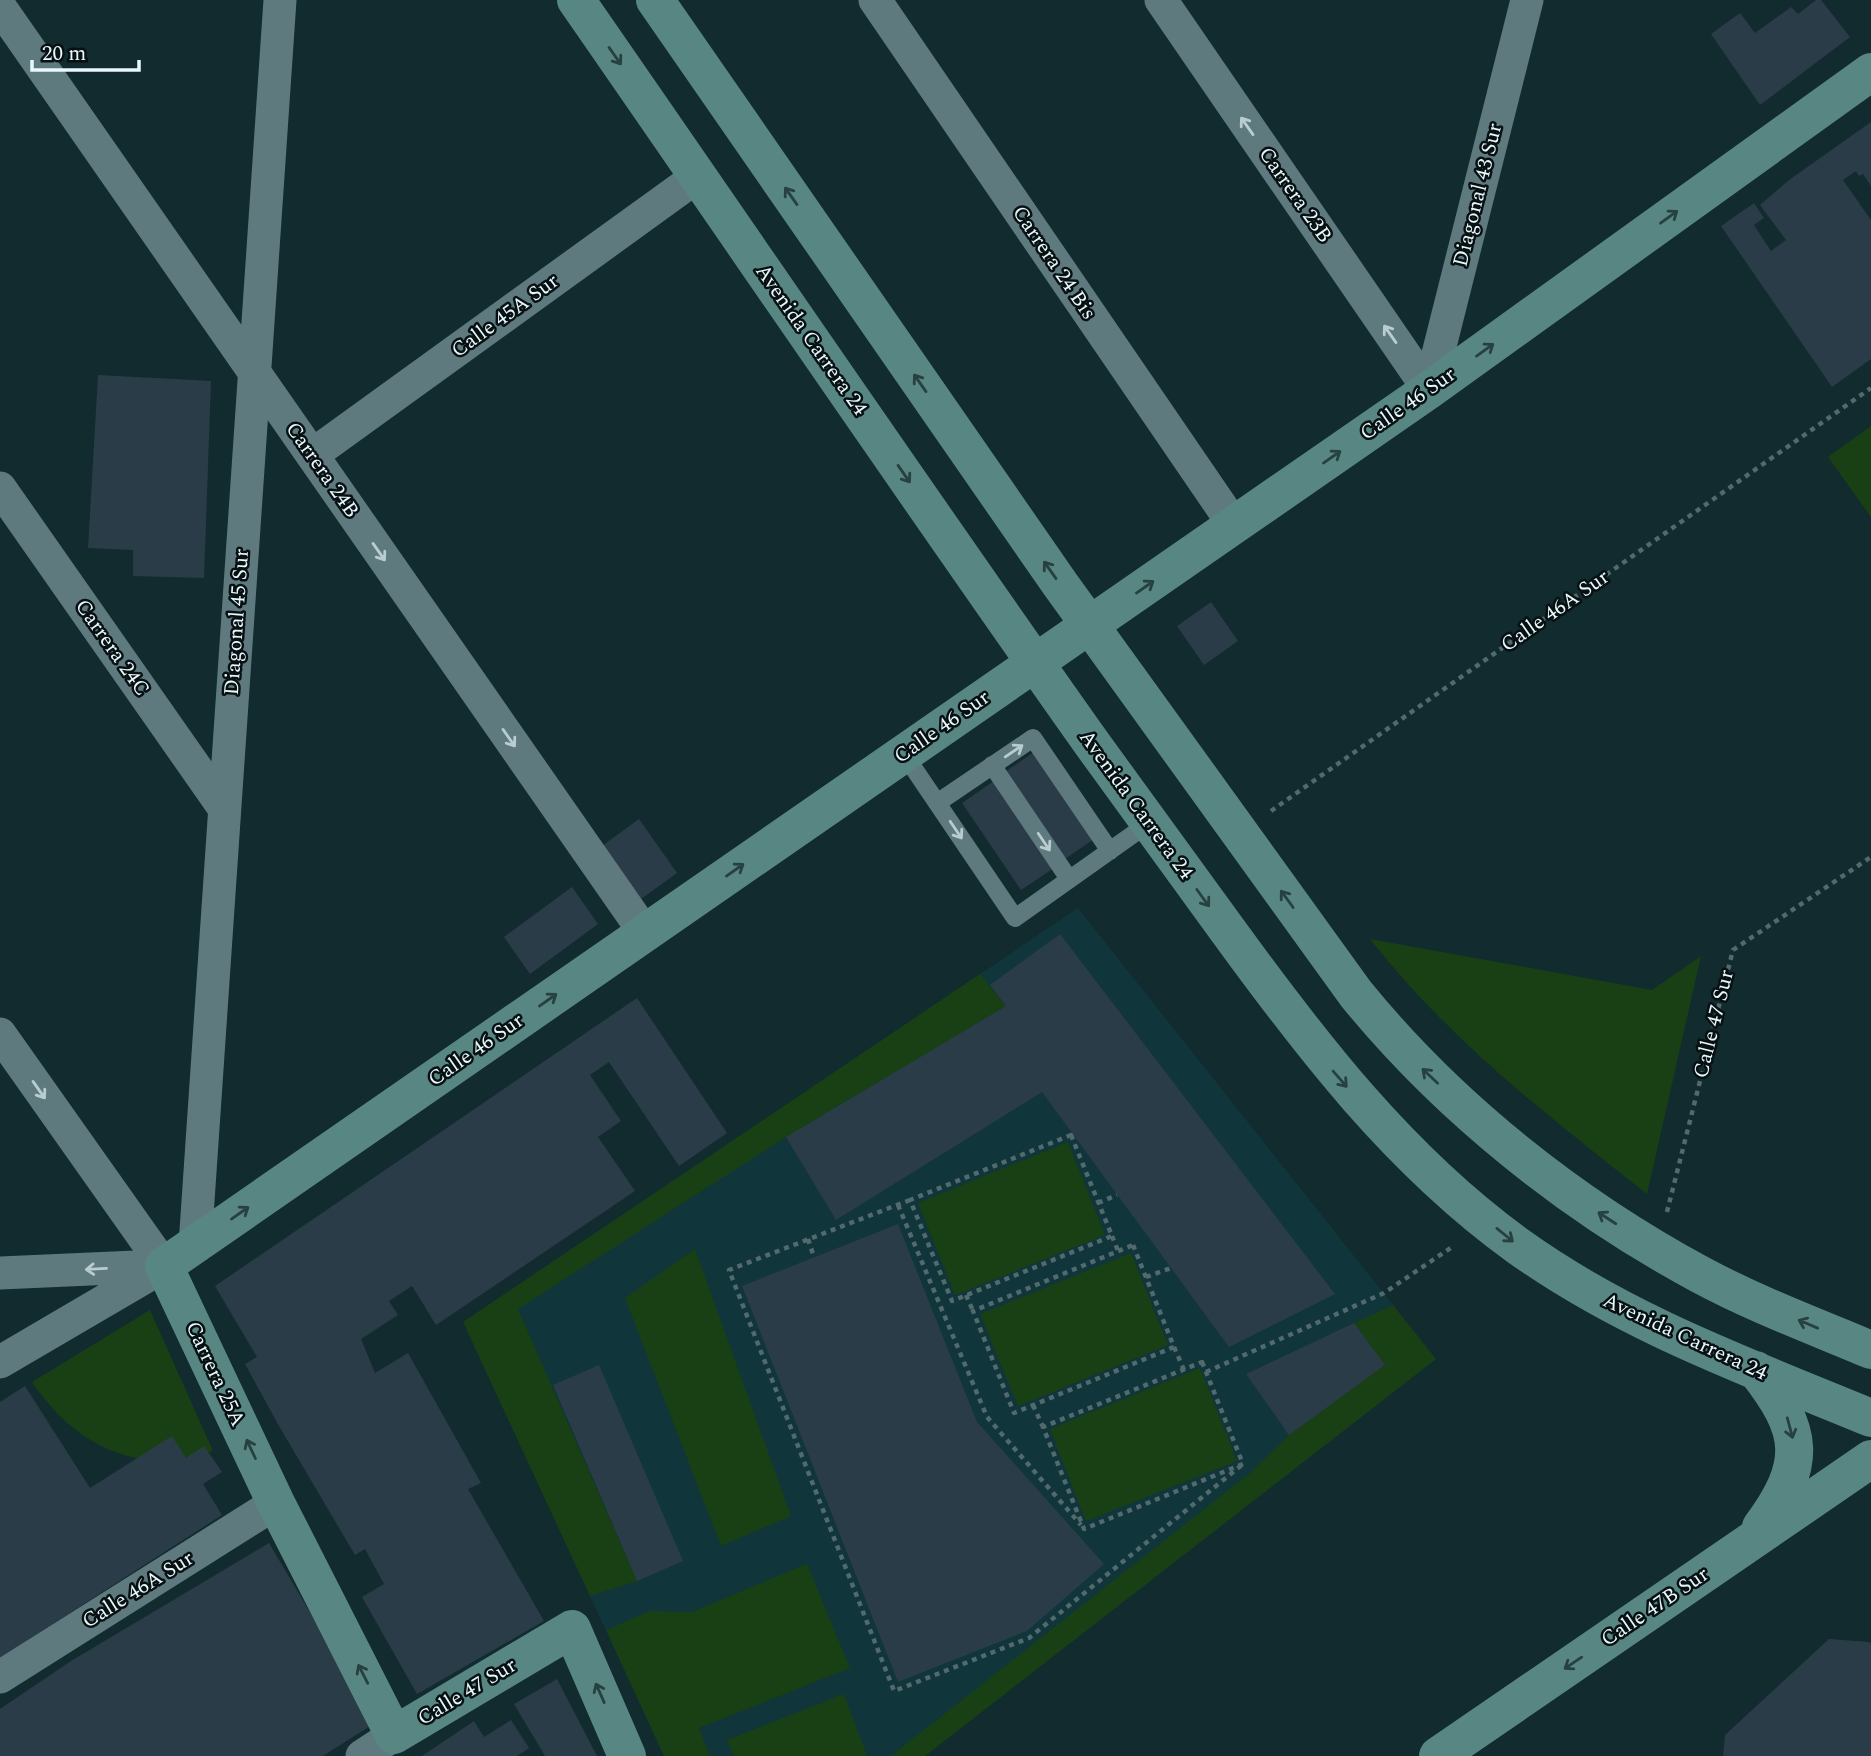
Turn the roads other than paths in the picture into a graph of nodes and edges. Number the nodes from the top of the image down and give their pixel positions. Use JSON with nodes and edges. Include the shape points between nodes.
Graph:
{"nodes":[{"id":1,"x":280,"y":0,"type":"edge"},
{"id":2,"x":576,"y":0,"type":"edge"},
{"id":3,"x":655,"y":0,"type":"edge"},
{"id":4,"x":875,"y":0,"type":"edge"},
{"id":5,"x":1161,"y":0,"type":"edge"},
{"id":6,"x":1527,"y":0,"type":"edge"},
{"id":7,"x":0,"y":7,"type":"edge"},
{"id":8,"x":1871,"y":72,"type":"edge"},
{"id":9,"x":698,"y":176,"type":"junction"},
{"id":10,"x":254,"y":373,"type":"junction"},
{"id":11,"x":1429,"y":390,"type":"junction"},
{"id":12,"x":312,"y":455,"type":"junction"},
{"id":13,"x":0,"y":488,"type":"edge"},
{"id":14,"x":1234,"y":525,"type":"junction"},
{"id":15,"x":1089,"y":625,"type":"junction"},
{"id":16,"x":1035,"y":663,"type":"junction"},
{"id":17,"x":904,"y":754,"type":"junction"},
{"id":18,"x":992,"y":765,"type":"junction"},
{"id":19,"x":937,"y":803,"type":"junction"},
{"id":20,"x":224,"y":808,"type":"junction"},
{"id":21,"x":1149,"y":823,"type":"junction"},
{"id":22,"x":1110,"y":851,"type":"junction"},
{"id":23,"x":1069,"y":879,"type":"junction"},
{"id":24,"x":645,"y":933,"type":"junction"},
{"id":25,"x":0,"y":1034,"type":"edge"},
{"id":26,"x":195,"y":1245,"type":"junction"},
{"id":27,"x":164,"y":1266,"type":"junction"},
{"id":28,"x":0,"y":1273,"type":"edge"},
{"id":29,"x":1871,"y":1350,"type":"edge"},
{"id":30,"x":0,"y":1362,"type":"edge"},
{"id":31,"x":1756,"y":1370,"type":"junction"},
{"id":32,"x":1871,"y":1418,"type":"edge"},
{"id":33,"x":1871,"y":1459,"type":"edge"},
{"id":34,"x":276,"y":1503,"type":"junction"},
{"id":35,"x":1751,"y":1542,"type":"junction"},
{"id":36,"x":0,"y":1677,"type":"edge"},
{"id":37,"x":394,"y":1735,"type":"junction"},
{"id":38,"x":362,"y":1756,"type":"edge"},
{"id":39,"x":627,"y":1756,"type":"edge"},
{"id":40,"x":1438,"y":1756,"type":"edge"}],
"edges":[{"from":1,"to":10,"type":"street","name":"Diagonal 45 Sur"},
{"from":2,"to":9,"type":"main road","name":"Avenida Carrera 24","one_way":true},
{"from":15,"to":3,"type":"main road","one_way":true},
{"from":4,"to":14,"type":"street","name":"Carrera 24 Bis"},
{"from":11,"to":5,"type":"street","name":"Carrera 23B","one_way":true},
{"from":6,"to":11,"type":"street","name":"Diagonal 43 Sur"},
{"from":7,"to":10,"type":"street","name":"Carrera 24B"},
{"from":11,"to":8,"type":"main road","name":"Calle 46 Sur","one_way":true},
{"from":9,"to":12,"type":"street","name":"Calle 45A Sur"},
{"from":9,"to":16,"type":"main road","name":"Avenida Carrera 24","one_way":true},
{"from":10,"to":12,"type":"street","name":"Carrera 24B"},
{"from":10,"to":20,"type":"street","name":"Diagonal 45 Sur"},
{"from":14,"to":11,"type":"main road","name":"Calle 46 Sur","one_way":true},
{"from":12,"to":24,"type":"street","name":"Carrera 24B","one_way":true},
{"from":13,"to":20,"type":"street","name":"Carrera 24C"},
{"from":15,"to":14,"type":"main road","name":"Calle 46 Sur","one_way":true},
{"from":15,"to":16,"type":"main road","name":"Calle 46 Sur"},
{"from":29,"to":15,"type":"main road","one_way":true,"via":[[1751,1300],[1657,1250],[1596,1210],[1425,1072],[1387,1032]]},
{"from":16,"to":17,"type":"main road","name":"Calle 46 Sur"},
{"from":16,"to":21,"type":"main road","name":"Avenida Carrera 24"},
{"from":17,"to":19,"type":"lane"},
{"from":24,"to":17,"type":"main road","name":"Calle 46 Sur","one_way":true},
{"from":18,"to":19,"type":"lane"},
{"from":18,"to":22,"type":"lane","one_way":true,"via":[[1033,738]]},
{"from":18,"to":23,"type":"lane","one_way":true},
{"from":19,"to":23,"type":"lane","one_way":true,"via":[[1015,918]]},
{"from":20,"to":26,"type":"street","name":"Diagonal 45 Sur"},
{"from":21,"to":22,"type":"lane"},
{"from":21,"to":31,"type":"main road","name":"Avenida Carrera 24","one_way":true,"via":[[1334,1072],[1391,1136],[1451,1191],[1517,1245],[1593,1295],[1652,1326]]},
{"from":22,"to":23,"type":"lane"},
{"from":26,"to":24,"type":"main road","name":"Calle 46 Sur","one_way":true},
{"from":25,"to":27,"type":"street","name":"Carrera 25A","one_way":true},
{"from":26,"to":27,"type":"main road","name":"Calle 46 Sur"},
{"from":27,"to":28,"type":"street","one_way":true},
{"from":27,"to":30,"type":"street","name":"Calle 46 Sur"},
{"from":34,"to":27,"type":"main road","name":"Carrera 25A","one_way":true},
{"from":31,"to":32,"type":"main road","name":"Avenida Carrera 24"},
{"from":31,"to":35,"type":"main road","one_way":true,"via":[[1788,1419],[1796,1455],[1785,1491]]},
{"from":33,"to":35,"type":"main road","name":"Calle 47B Sur"},
{"from":34,"to":36,"type":"street","name":"Calle 46A Sur"},
{"from":37,"to":34,"type":"main road","name":"Carrera 25A","one_way":true},
{"from":35,"to":40,"type":"main road","name":"Calle 47B Sur","one_way":true},
{"from":37,"to":38,"type":"street","name":"Calle 47 Sur"},
{"from":39,"to":37,"type":"main road","name":"Calle 47 Sur","one_way":true,"via":[[572,1629]]}]}
